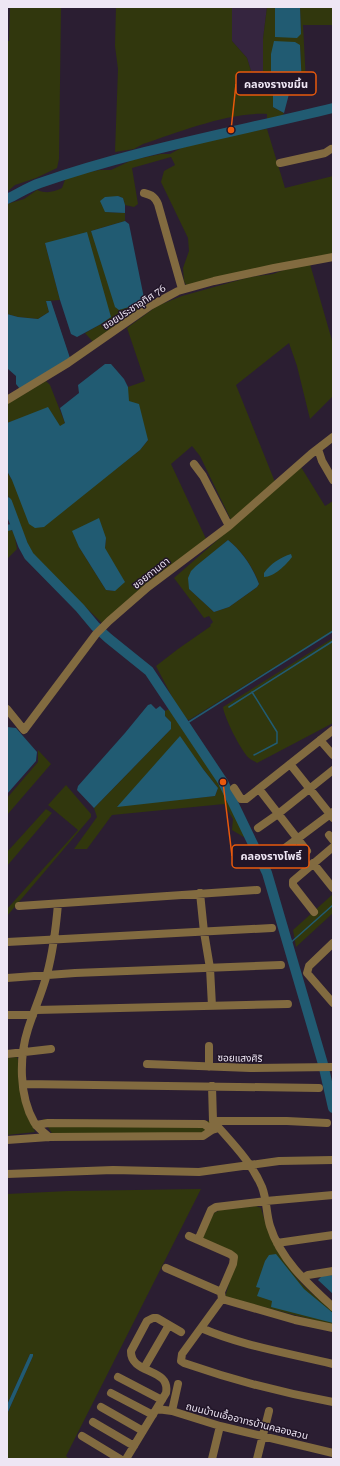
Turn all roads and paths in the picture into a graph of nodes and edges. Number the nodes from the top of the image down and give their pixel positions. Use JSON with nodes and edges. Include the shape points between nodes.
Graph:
{"nodes":[{"id":1,"x":332,"y":149,"type":"edge"},
{"id":2,"x":280,"y":163,"type":"dead end"},
{"id":3,"x":144,"y":194,"type":"dead end"},
{"id":4,"x":333,"y":257,"type":"edge"},
{"id":5,"x":182,"y":289,"type":"junction"},
{"id":6,"x":7,"y":400,"type":"edge"},
{"id":7,"x":333,"y":437,"type":"edge"},
{"id":8,"x":318,"y":449,"type":"junction"},
{"id":9,"x":194,"y":464,"type":"dead end"},
{"id":10,"x":333,"y":480,"type":"edge"},
{"id":11,"x":230,"y":526,"type":"junction"},
{"id":12,"x":9,"y":711,"type":"edge"},
{"id":13,"x":333,"y":730,"type":"edge"},
{"id":14,"x":320,"y":740,"type":"junction"},
{"id":15,"x":333,"y":755,"type":"edge"},
{"id":16,"x":290,"y":764,"type":"junction"},
{"id":17,"x":333,"y":770,"type":"edge"},
{"id":18,"x":234,"y":788,"type":"dead end"},
{"id":19,"x":259,"y":789,"type":"junction"},
{"id":20,"x":310,"y":789,"type":"junction"},
{"id":21,"x":278,"y":814,"type":"junction"},
{"id":22,"x":332,"y":815,"type":"edge"},
{"id":23,"x":258,"y":828,"type":"dead end"},
{"id":24,"x":297,"y":840,"type":"junction"},
{"id":25,"x":333,"y":847,"type":"edge"},
{"id":26,"x":306,"y":851,"type":"dead end"},
{"id":27,"x":273,"y":857,"type":"dead end"},
{"id":28,"x":313,"y":863,"type":"junction"},
{"id":29,"x":333,"y":888,"type":"edge"},
{"id":30,"x":257,"y":890,"type":"dead end"},
{"id":31,"x":200,"y":893,"type":"junction"},
{"id":32,"x":58,"y":904,"type":"junction"},
{"id":33,"x":19,"y":906,"type":"dead end"},
{"id":34,"x":314,"y":912,"type":"dead end"},
{"id":35,"x":272,"y":928,"type":"dead end"},
{"id":36,"x":204,"y":932,"type":"junction"},
{"id":37,"x":54,"y":939,"type":"junction"},
{"id":38,"x":7,"y":942,"type":"edge"},
{"id":39,"x":333,"y":943,"type":"edge"},
{"id":40,"x":281,"y":964,"type":"dead end"},
{"id":41,"x":210,"y":968,"type":"junction"},
{"id":42,"x":47,"y":975,"type":"junction"},
{"id":43,"x":7,"y":978,"type":"edge"},
{"id":44,"x":333,"y":1003,"type":"edge"},
{"id":45,"x":288,"y":1004,"type":"dead end"},
{"id":46,"x":212,"y":1006,"type":"junction"},
{"id":47,"x":34,"y":1012,"type":"junction"},
{"id":48,"x":7,"y":1015,"type":"edge"},
{"id":49,"x":209,"y":1046,"type":"dead end"},
{"id":50,"x":51,"y":1049,"type":"dead end"},
{"id":51,"x":22,"y":1052,"type":"junction"},
{"id":52,"x":7,"y":1054,"type":"edge"},
{"id":53,"x":147,"y":1064,"type":"dead end"},
{"id":54,"x":209,"y":1067,"type":"junction"},
{"id":55,"x":333,"y":1067,"type":"edge"},
{"id":56,"x":23,"y":1084,"type":"junction"},
{"id":57,"x":212,"y":1086,"type":"junction"},
{"id":58,"x":319,"y":1088,"type":"dead end"},
{"id":59,"x":213,"y":1121,"type":"junction"},
{"id":60,"x":326,"y":1123,"type":"dead end"},
{"id":61,"x":36,"y":1124,"type":"junction"},
{"id":62,"x":215,"y":1129,"type":"junction"},
{"id":63,"x":49,"y":1137,"type":"junction"},
{"id":64,"x":7,"y":1140,"type":"edge"},
{"id":65,"x":333,"y":1160,"type":"edge"},
{"id":66,"x":250,"y":1164,"type":"junction"},
{"id":67,"x":7,"y":1174,"type":"edge"},
{"id":68,"x":333,"y":1195,"type":"edge"},
{"id":69,"x":266,"y":1201,"type":"junction"},
{"id":70,"x":333,"y":1235,"type":"edge"},
{"id":71,"x":189,"y":1236,"type":"dead end"},
{"id":72,"x":198,"y":1240,"type":"junction"},
{"id":73,"x":278,"y":1243,"type":"junction"},
{"id":74,"x":166,"y":1268,"type":"dead end"},
{"id":75,"x":333,"y":1271,"type":"edge"},
{"id":76,"x":303,"y":1278,"type":"junction"},
{"id":77,"x":222,"y":1295,"type":"junction"},
{"id":78,"x":333,"y":1307,"type":"edge"},
{"id":79,"x":170,"y":1325,"type":"junction"},
{"id":80,"x":201,"y":1328,"type":"junction"},
{"id":81,"x":333,"y":1328,"type":"edge"},
{"id":82,"x":181,"y":1332,"type":"dead end"},
{"id":83,"x":333,"y":1364,"type":"edge"},
{"id":84,"x":144,"y":1368,"type":"junction"},
{"id":85,"x":118,"y":1377,"type":"dead end"},
{"id":86,"x":178,"y":1384,"type":"dead end"},
{"id":87,"x":111,"y":1393,"type":"dead end"},
{"id":88,"x":162,"y":1400,"type":"junction"},
{"id":89,"x":333,"y":1402,"type":"edge"},
{"id":90,"x":101,"y":1408,"type":"dead end"},
{"id":91,"x":172,"y":1411,"type":"junction"},
{"id":92,"x":269,"y":1411,"type":"dead end"},
{"id":93,"x":155,"y":1412,"type":"junction"},
{"id":94,"x":93,"y":1422,"type":"dead end"},
{"id":95,"x":220,"y":1426,"type":"junction"},
{"id":96,"x":143,"y":1431,"type":"junction"},
{"id":97,"x":262,"y":1435,"type":"junction"},
{"id":98,"x":82,"y":1436,"type":"dead end"},
{"id":99,"x":134,"y":1446,"type":"junction"},
{"id":100,"x":333,"y":1453,"type":"edge"},
{"id":101,"x":120,"y":1459,"type":"edge"},
{"id":102,"x":126,"y":1459,"type":"edge"},
{"id":103,"x":212,"y":1459,"type":"edge"},
{"id":104,"x":257,"y":1459,"type":"edge"}],
"edges":[{"from":1,"to":2,"type":"street","via":[[325,153]]},
{"from":3,"to":5,"type":"street","via":[[156,198]]},
{"from":4,"to":5,"type":"street","name":"ซอยประชาอุทิศ 76"},
{"from":5,"to":6,"type":"street","name":"ซอยประชาอุทิศ 76","via":[[150,306],[68,363]]},
{"from":7,"to":8,"type":"street","name":"ซอยกานดา"},
{"from":8,"to":10,"type":"street"},
{"from":8,"to":11,"type":"street","name":"ซอยกานดา"},
{"from":9,"to":11,"type":"street"},
{"from":11,"to":12,"type":"street","name":"ซอยกานดา","via":[[148,587],[109,621],[96,634],[24,730]]},
{"from":13,"to":14,"type":"street"},
{"from":14,"to":15,"type":"street"},
{"from":14,"to":16,"type":"street"},
{"from":16,"to":19,"type":"street"},
{"from":16,"to":20,"type":"street"},
{"from":17,"to":20,"type":"street"},
{"from":18,"to":19,"type":"street","via":[[243,800]]},
{"from":19,"to":21,"type":"street"},
{"from":20,"to":21,"type":"street"},
{"from":20,"to":22,"type":"street"},
{"from":21,"to":23,"type":"street"},
{"from":21,"to":24,"type":"street"},
{"from":22,"to":24,"type":"street"},
{"from":24,"to":26,"type":"street"},
{"from":24,"to":27,"type":"street"},
{"from":25,"to":28,"type":"street"},
{"from":28,"to":29,"type":"street"},
{"from":28,"to":34,"type":"street","via":[[292,883]]},
{"from":30,"to":31,"type":"street"},
{"from":31,"to":32,"type":"street"},
{"from":31,"to":36,"type":"street"},
{"from":32,"to":33,"type":"street"},
{"from":32,"to":37,"type":"street"},
{"from":35,"to":36,"type":"street"},
{"from":36,"to":37,"type":"street"},
{"from":36,"to":41,"type":"street"},
{"from":37,"to":38,"type":"street"},
{"from":37,"to":42,"type":"street"},
{"from":39,"to":44,"type":"street","via":[[307,970],[308,976]]},
{"from":40,"to":41,"type":"street"},
{"from":41,"to":42,"type":"street"},
{"from":41,"to":46,"type":"street"},
{"from":42,"to":43,"type":"street"},
{"from":42,"to":47,"type":"street"},
{"from":45,"to":46,"type":"street"},
{"from":46,"to":47,"type":"street"},
{"from":47,"to":48,"type":"street"},
{"from":47,"to":51,"type":"street"},
{"from":49,"to":54,"type":"street"},
{"from":50,"to":51,"type":"street"},
{"from":51,"to":52,"type":"street"},
{"from":51,"to":56,"type":"street"},
{"from":53,"to":54,"type":"street","name":"ซอยแสงศิริ"},
{"from":54,"to":55,"type":"street","name":"ซอยแสงศิริ"},
{"from":56,"to":57,"type":"street"},
{"from":56,"to":61,"type":"street","via":[[28,1109]]},
{"from":57,"to":58,"type":"street"},
{"from":57,"to":59,"type":"street"},
{"from":59,"to":60,"type":"street"},
{"from":59,"to":62,"type":"street"},
{"from":61,"to":62,"type":"street","via":[[204,1124]]},
{"from":61,"to":63,"type":"street"},
{"from":62,"to":63,"type":"street","via":[[204,1136]]},
{"from":62,"to":66,"type":"street","via":[[236,1146]]},
{"from":63,"to":64,"type":"street"},
{"from":65,"to":66,"type":"street"},
{"from":66,"to":67,"type":"street","via":[[199,1172],[113,1170]]},
{"from":66,"to":69,"type":"street","via":[[262,1186]]},
{"from":68,"to":69,"type":"street"},
{"from":69,"to":72,"type":"street","via":[[213,1209]]},
{"from":69,"to":73,"type":"street","via":[[270,1225]]},
{"from":70,"to":73,"type":"street"},
{"from":71,"to":72,"type":"street"},
{"from":72,"to":77,"type":"street","via":[[234,1257]]},
{"from":73,"to":76,"type":"street"},
{"from":74,"to":77,"type":"street"},
{"from":75,"to":76,"type":"street"},
{"from":76,"to":78,"type":"street"},
{"from":77,"to":80,"type":"street"},
{"from":77,"to":81,"type":"street","via":[[295,1320]]},
{"from":79,"to":82,"type":"street"},
{"from":79,"to":84,"type":"street"},
{"from":79,"to":84,"type":"street","via":[[157,1318],[147,1321],[131,1351],[135,1364]]},
{"from":80,"to":83,"type":"street","via":[[251,1346]]},
{"from":80,"to":89,"type":"street","via":[[182,1354],[181,1361],[184,1363],[261,1387]]},
{"from":84,"to":88,"type":"street","via":[[166,1381],[166,1393]]},
{"from":85,"to":88,"type":"street"},
{"from":86,"to":91,"type":"street"},
{"from":87,"to":93,"type":"street"},
{"from":88,"to":93,"type":"street"},
{"from":90,"to":96,"type":"street"},
{"from":91,"to":93,"type":"street","name":"ถนนบ้านเอื้ออาทรบ้านคลองสวน"},
{"from":91,"to":95,"type":"street","name":"ถนนบ้านเอื้ออาทรบ้านคลองสวน"},
{"from":92,"to":97,"type":"street"},
{"from":93,"to":96,"type":"street"},
{"from":94,"to":99,"type":"street"},
{"from":95,"to":97,"type":"street","name":"ถนนบ้านเอื้ออาทรบ้านคลองสวน"},
{"from":95,"to":103,"type":"street"},
{"from":96,"to":99,"type":"street"},
{"from":97,"to":100,"type":"street","name":"ถนนบ้านเอื้ออาทรบ้านคลองสวน"},
{"from":97,"to":104,"type":"street"},
{"from":98,"to":101,"type":"street"},
{"from":99,"to":102,"type":"street"}]}
